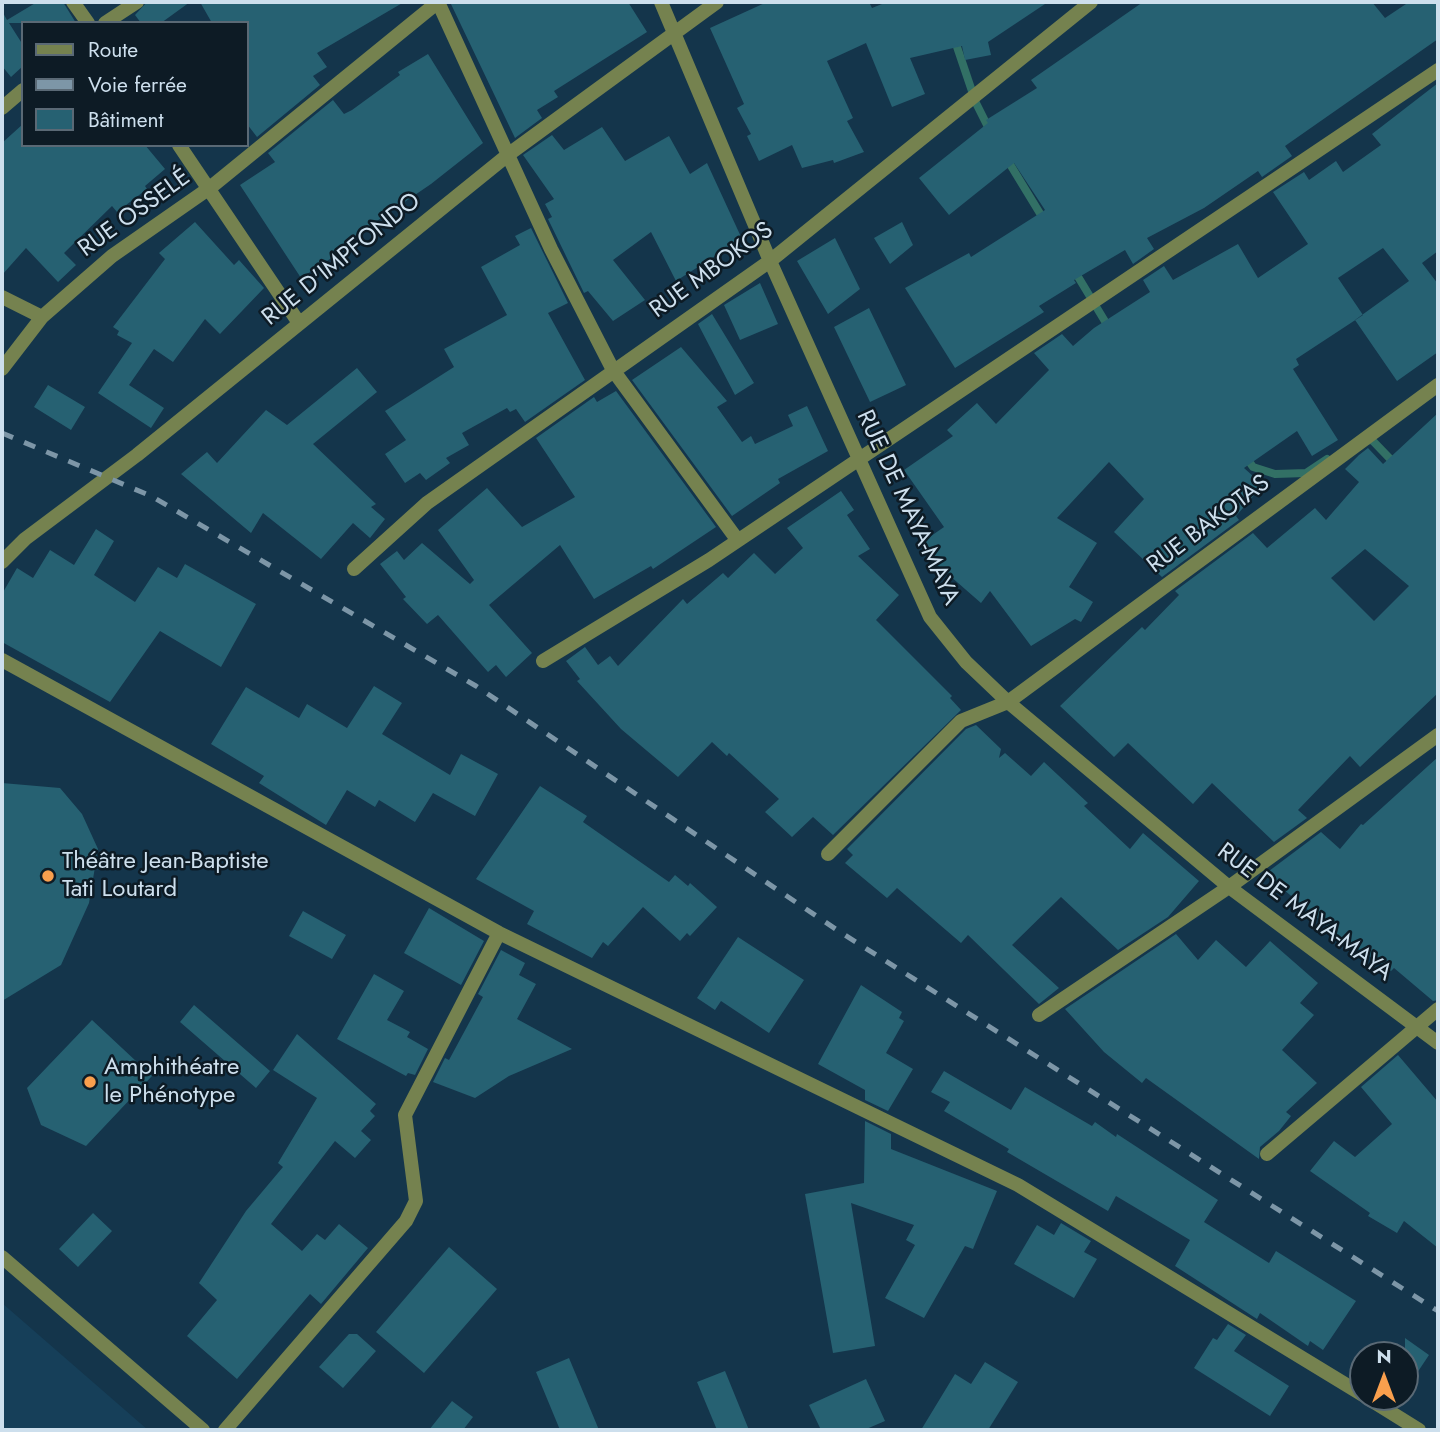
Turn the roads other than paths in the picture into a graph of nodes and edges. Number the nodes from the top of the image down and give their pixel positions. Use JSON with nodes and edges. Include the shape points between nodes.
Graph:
{"nodes":[{"id":1,"x":73,"y":2,"type":"edge"},
{"id":2,"x":137,"y":2,"type":"edge"},
{"id":3,"x":438,"y":2,"type":"edge"},
{"id":4,"x":661,"y":2,"type":"edge"},
{"id":5,"x":717,"y":2,"type":"edge"},
{"id":6,"x":1091,"y":2,"type":"edge"},
{"id":7,"x":87,"y":21,"type":"edge"},
{"id":8,"x":108,"y":21,"type":"edge"},
{"id":9,"x":674,"y":34,"type":"junction"},
{"id":10,"x":1438,"y":70,"type":"edge"},
{"id":11,"x":21,"y":92,"type":"edge"},
{"id":12,"x":2,"y":108,"type":"edge"},
{"id":13,"x":181,"y":147,"type":"edge"},
{"id":14,"x":509,"y":154,"type":"junction"},
{"id":15,"x":211,"y":187,"type":"junction"},
{"id":16,"x":770,"y":261,"type":"junction"},
{"id":17,"x":2,"y":297,"type":"edge"},
{"id":18,"x":43,"y":317,"type":"junction"},
{"id":19,"x":299,"y":323,"type":"junction"},
{"id":20,"x":2,"y":369,"type":"edge"},
{"id":21,"x":613,"y":370,"type":"junction"},
{"id":22,"x":1438,"y":385,"type":"edge"},
{"id":23,"x":857,"y":457,"type":"junction"},
{"id":24,"x":736,"y":538,"type":"junction"},
{"id":25,"x":2,"y":562,"type":"edge"},
{"id":26,"x":355,"y":569,"type":"dead end"},
{"id":27,"x":2,"y":660,"type":"edge"},
{"id":28,"x":543,"y":661,"type":"dead end"},
{"id":29,"x":1008,"y":702,"type":"junction"},
{"id":30,"x":1438,"y":735,"type":"edge"},
{"id":31,"x":828,"y":854,"type":"dead end"},
{"id":32,"x":1229,"y":887,"type":"junction"},
{"id":33,"x":499,"y":933,"type":"junction"},
{"id":34,"x":1438,"y":1009,"type":"edge"},
{"id":35,"x":1040,"y":1015,"type":"dead end"},
{"id":36,"x":1416,"y":1026,"type":"junction"},
{"id":37,"x":1438,"y":1043,"type":"edge"},
{"id":38,"x":1267,"y":1154,"type":"dead end"},
{"id":39,"x":2,"y":1257,"type":"edge"},
{"id":40,"x":1349,"y":1386,"type":"edge"},
{"id":41,"x":1389,"y":1411,"type":"edge"},
{"id":42,"x":203,"y":1430,"type":"edge"},
{"id":43,"x":225,"y":1430,"type":"edge"},
{"id":44,"x":1419,"y":1430,"type":"edge"}],
"edges":[{"from":1,"to":7,"type":"street"},
{"from":2,"to":8,"type":"street"},
{"from":3,"to":14,"type":"street"},
{"from":3,"to":15,"type":"street","name":"RUE OSSELÉ"},
{"from":4,"to":9,"type":"street","name":"RUE DE MAYA-MAYA"},
{"from":5,"to":9,"type":"street","name":"RUE D'IMPFONDO"},
{"from":6,"to":16,"type":"street","name":"RUE MBOKOS"},
{"from":9,"to":14,"type":"street","name":"RUE D'IMPFONDO"},
{"from":9,"to":16,"type":"street","name":"RUE DE MAYA-MAYA"},
{"from":10,"to":23,"type":"street"},
{"from":11,"to":12,"type":"street"},
{"from":13,"to":15,"type":"street"},
{"from":14,"to":19,"type":"street","name":"RUE D'IMPFONDO"},
{"from":14,"to":21,"type":"street"},
{"from":15,"to":18,"type":"street","name":"RUE OSSELÉ","via":[[112,256]]},
{"from":15,"to":19,"type":"street"},
{"from":16,"to":21,"type":"street","name":"RUE MBOKOS"},
{"from":16,"to":23,"type":"street","name":"RUE DE MAYA-MAYA"},
{"from":17,"to":18,"type":"street"},
{"from":18,"to":20,"type":"street","name":"RUE OSSELÉ"},
{"from":19,"to":25,"type":"street","name":"RUE D'IMPFONDO"},
{"from":21,"to":24,"type":"street"},
{"from":21,"to":26,"type":"street","name":"RUE MBOKOS","via":[[427,503]]},
{"from":22,"to":29,"type":"street","name":"RUE BAKOTAS"},
{"from":23,"to":24,"type":"street"},
{"from":23,"to":29,"type":"street","name":"RUE DE MAYA-MAYA","via":[[930,617],[966,662]]},
{"from":24,"to":28,"type":"street","via":[[643,602]]},
{"from":27,"to":33,"type":"street"},
{"from":29,"to":31,"type":"street","name":"RUE BAKOTAS","via":[[961,721]]},
{"from":29,"to":32,"type":"street","name":"RUE DE MAYA-MAYA"},
{"from":30,"to":32,"type":"street"},
{"from":32,"to":35,"type":"street"},
{"from":32,"to":36,"type":"street","name":"RUE DE MAYA-MAYA"},
{"from":33,"to":40,"type":"street","via":[[1017,1185]]},
{"from":33,"to":43,"type":"street","via":[[405,1115],[416,1201],[406,1222]]},
{"from":34,"to":36,"type":"street"},
{"from":36,"to":37,"type":"street","name":"RUE DE MAYA-MAYA"},
{"from":36,"to":38,"type":"street"},
{"from":39,"to":42,"type":"street"},
{"from":41,"to":44,"type":"street"}]}
